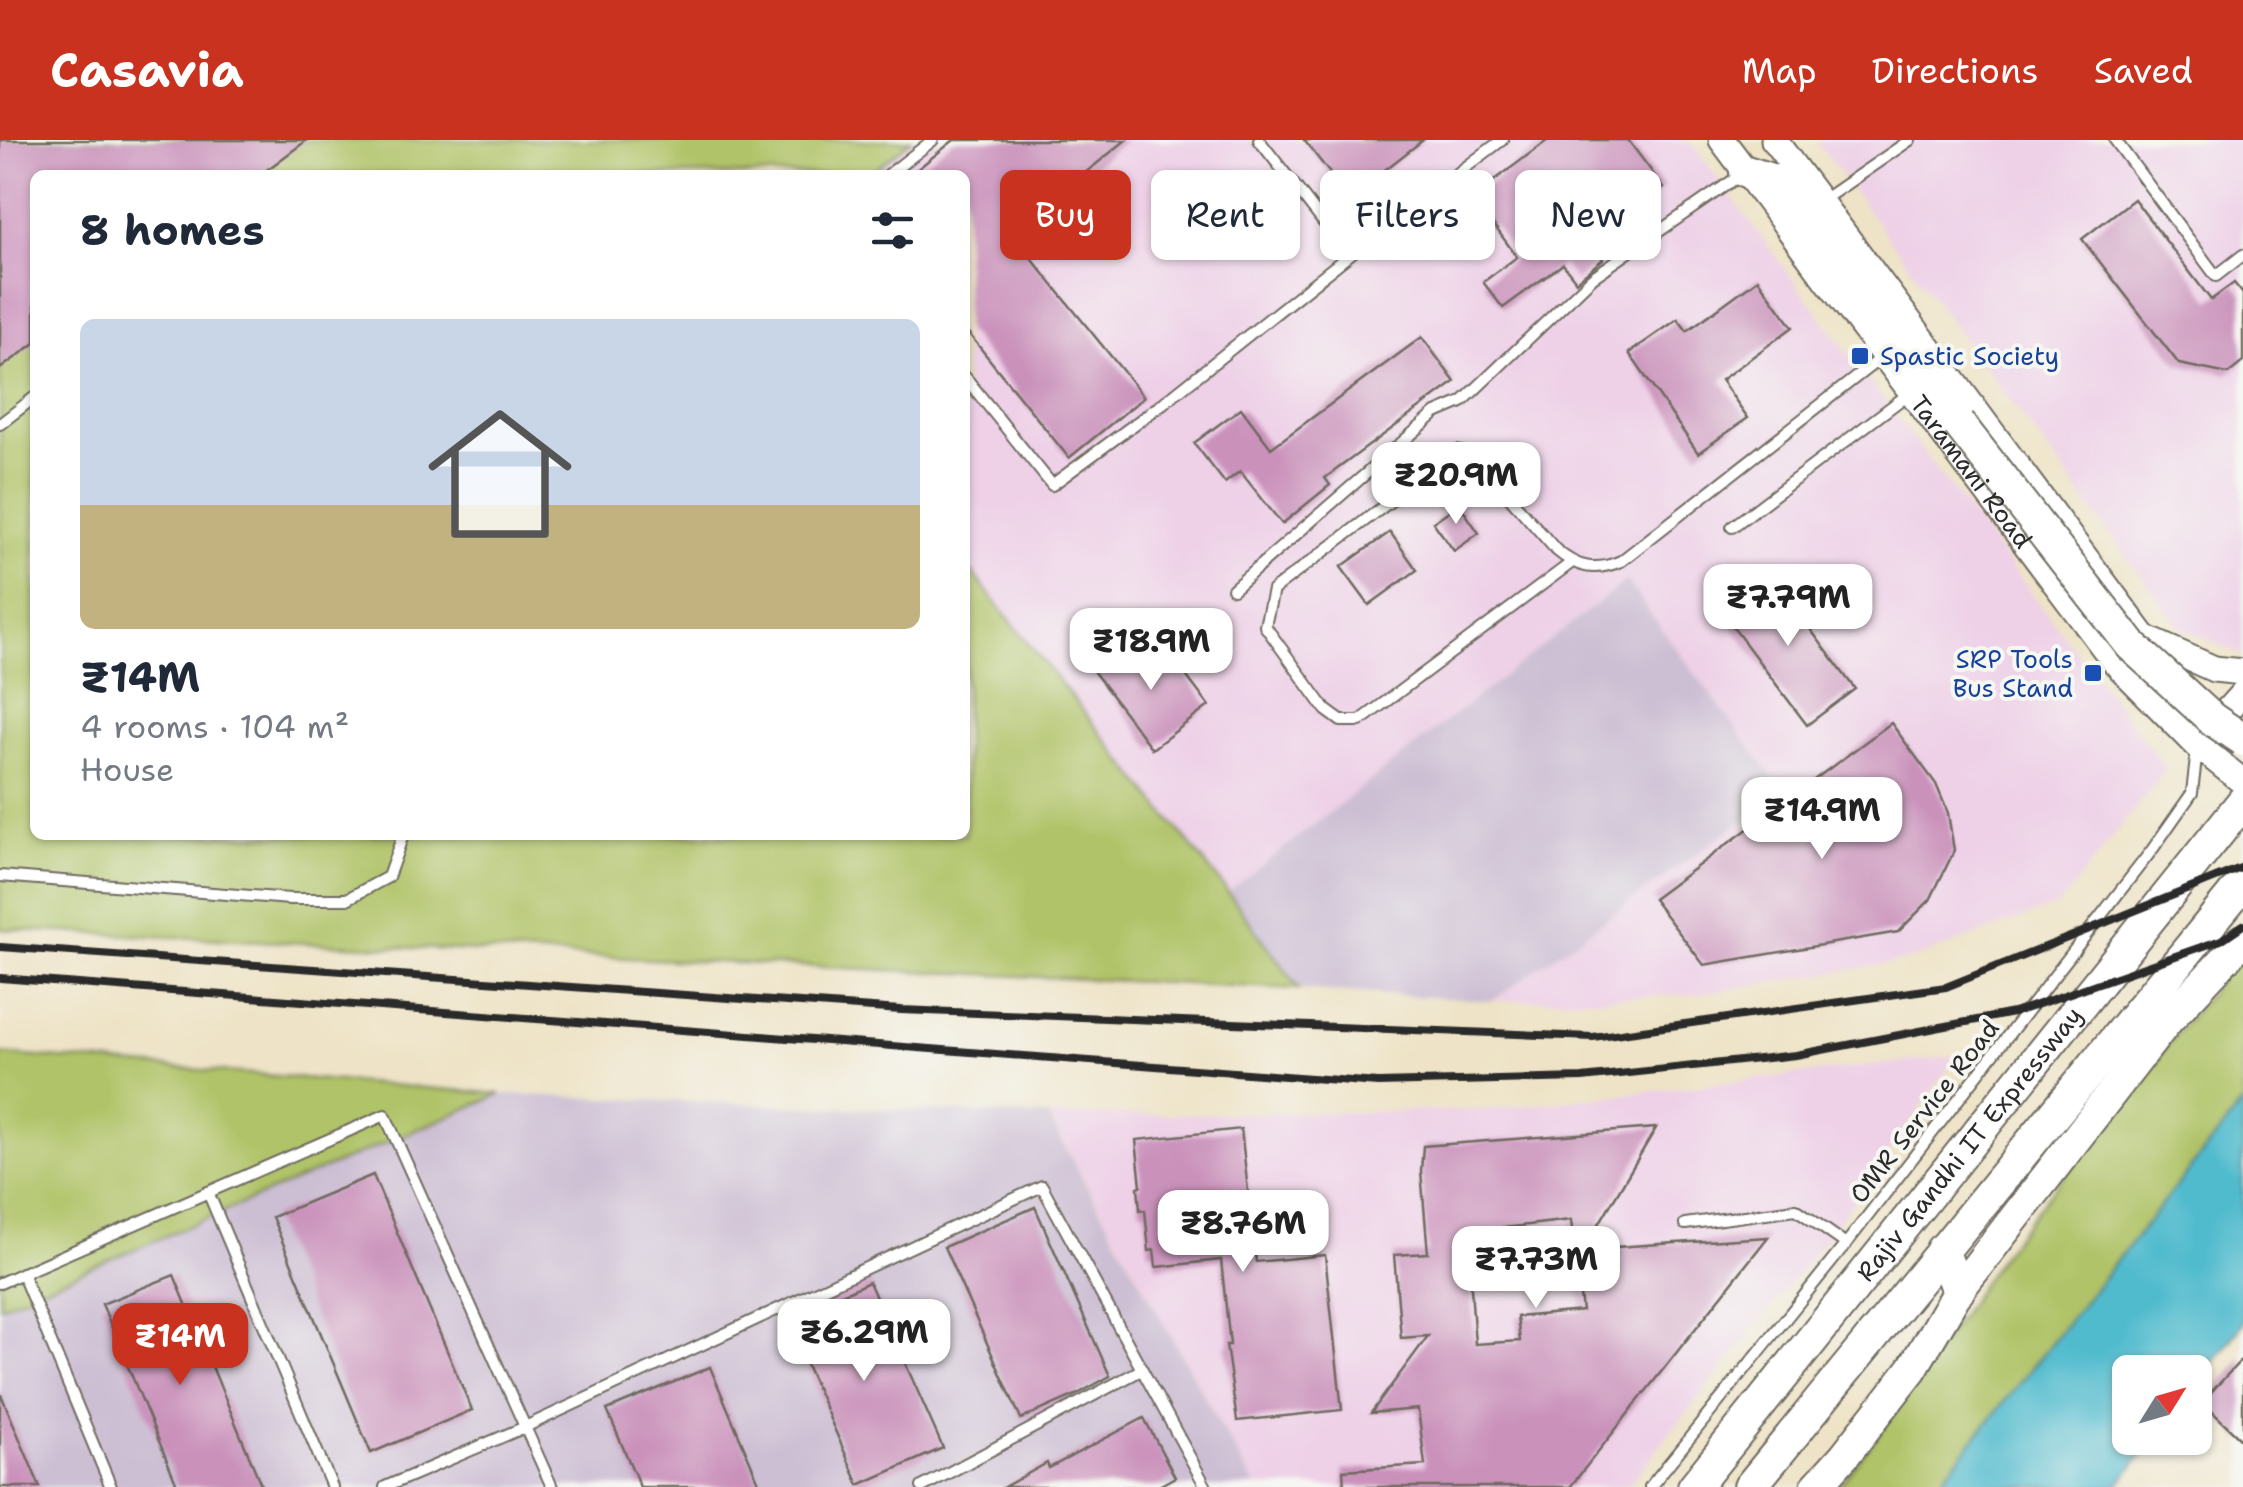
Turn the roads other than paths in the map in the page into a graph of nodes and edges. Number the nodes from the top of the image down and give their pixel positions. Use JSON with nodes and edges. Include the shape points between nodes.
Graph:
{"nodes":[{"id":1,"x":933,"y":140,"type":"edge"},
{"id":2,"x":1259,"y":140,"type":"edge"},
{"id":3,"x":1502,"y":140,"type":"edge"},
{"id":4,"x":1722,"y":140,"type":"edge"},
{"id":5,"x":1774,"y":140,"type":"edge"},
{"id":6,"x":1910,"y":140,"type":"edge"},
{"id":7,"x":2115,"y":140,"type":"edge"},
{"id":8,"x":894,"y":170,"type":"edge"},
{"id":9,"x":1462,"y":170,"type":"edge"},
{"id":10,"x":1746,"y":172,"type":"junction"},
{"id":11,"x":1820,"y":202,"type":"junction"},
{"id":12,"x":1320,"y":218,"type":"edge"},
{"id":13,"x":2243,"y":255,"type":"edge"},
{"id":14,"x":1343,"y":260,"type":"edge"},
{"id":15,"x":1884,"y":355,"type":"junction"},
{"id":16,"x":970,"y":383,"type":"edge"},
{"id":17,"x":1911,"y":392,"type":"junction"},
{"id":18,"x":30,"y":401,"type":"edge"},
{"id":19,"x":0,"y":424,"type":"edge"},
{"id":20,"x":1732,"y":527,"type":"dead end"},
{"id":21,"x":1572,"y":563,"type":"junction"},
{"id":22,"x":1233,"y":589,"type":"dead end"},
{"id":23,"x":2243,"y":672,"type":"edge"},
{"id":24,"x":2243,"y":693,"type":"edge"},
{"id":25,"x":2243,"y":740,"type":"edge"},
{"id":26,"x":2197,"y":745,"type":"junction"},
{"id":27,"x":2243,"y":782,"type":"edge"},
{"id":28,"x":2243,"y":802,"type":"edge"},
{"id":29,"x":401,"y":840,"type":"edge"},
{"id":30,"x":0,"y":876,"type":"edge"},
{"id":31,"x":2243,"y":883,"type":"edge"},
{"id":32,"x":2243,"y":940,"type":"edge"},
{"id":33,"x":208,"y":1192,"type":"junction"},
{"id":34,"x":1685,"y":1224,"type":"dead end"},
{"id":35,"x":1846,"y":1244,"type":"junction"},
{"id":36,"x":1942,"y":1250,"type":"junction"},
{"id":37,"x":22,"y":1273,"type":"junction"},
{"id":38,"x":1861,"y":1280,"type":"junction"},
{"id":39,"x":0,"y":1283,"type":"edge"},
{"id":40,"x":1958,"y":1292,"type":"junction"},
{"id":41,"x":1895,"y":1309,"type":"junction"},
{"id":42,"x":1803,"y":1352,"type":"junction"},
{"id":43,"x":1141,"y":1370,"type":"junction"},
{"id":44,"x":1839,"y":1378,"type":"junction"},
{"id":45,"x":525,"y":1427,"type":"junction"},
{"id":46,"x":111,"y":1487,"type":"edge"},
{"id":47,"x":332,"y":1487,"type":"edge"},
{"id":48,"x":385,"y":1487,"type":"edge"},
{"id":49,"x":552,"y":1487,"type":"edge"},
{"id":50,"x":922,"y":1487,"type":"edge"},
{"id":51,"x":1206,"y":1487,"type":"edge"},
{"id":52,"x":1650,"y":1487,"type":"edge"},
{"id":53,"x":1694,"y":1487,"type":"edge"},
{"id":54,"x":1750,"y":1487,"type":"edge"},
{"id":55,"x":1816,"y":1487,"type":"edge"}],
"edges":[{"from":1,"to":8,"type":"lane"},
{"from":2,"to":12,"type":"lane"},
{"from":3,"to":9,"type":"lane"},
{"from":4,"to":10,"type":"street","name":"Taramani Road"},
{"from":5,"to":11,"type":"street","name":"Taramani Road"},
{"from":6,"to":11,"type":"lane"},
{"from":7,"to":13,"type":"lane","via":[[2216,276]]},
{"from":10,"to":15,"type":"street","name":"Taramani Road"},
{"from":10,"to":22,"type":"lane","via":[[1593,277],[1462,402],[1436,413]]},
{"from":10,"to":25,"type":"main road","bridge":true,"via":[[1774,181],[2131,645]]},
{"from":11,"to":23,"type":"street","name":"Taramani Road","via":[[2146,638],[2214,669]]},
{"from":14,"to":16,"type":"lane","via":[[1052,484]]},
{"from":15,"to":17,"type":"street","name":"Taramani Road"},
{"from":15,"to":21,"type":"lane","via":[[1621,561],[1604,568]]},
{"from":17,"to":20,"type":"lane"},
{"from":17,"to":26,"type":"street","name":"Taramani Road","via":[[2114,661]]},
{"from":18,"to":19,"type":"lane"},
{"from":21,"to":21,"type":"lane","via":[[1472,454],[1457,450],[1273,590],[1265,626],[1326,710],[1341,721],[1360,721]]},
{"from":24,"to":26,"type":"street"},
{"from":26,"to":27,"type":"street","name":"Taramani Road"},
{"from":26,"to":35,"type":"lane","name":"OMR Service Road","via":[[2192,792],[2152,850]]},
{"from":28,"to":38,"type":"main road","name":"Rajiv Gandhi IT Expressway"},
{"from":29,"to":30,"type":"lane","via":[[388,877],[348,899]]},
{"from":31,"to":36,"type":"main road"},
{"from":32,"to":40,"type":"main road","via":[[2168,1020]]},
{"from":33,"to":37,"type":"lane"},
{"from":33,"to":45,"type":"lane","via":[[385,1115]]},
{"from":33,"to":47,"type":"lane"},
{"from":34,"to":35,"type":"lane","via":[[1796,1209]]},
{"from":35,"to":52,"type":"lane","name":"OMR Service Road"},
{"from":36,"to":40,"type":"main road"},
{"from":36,"to":41,"type":"main road"},
{"from":37,"to":39,"type":"lane"},
{"from":37,"to":46,"type":"lane"},
{"from":38,"to":41,"type":"main road"},
{"from":38,"to":42,"type":"main road","name":"Rajiv Gandhi IT Expressway"},
{"from":40,"to":55,"type":"main road","via":[[1912,1368]]},
{"from":41,"to":44,"type":"main road"},
{"from":42,"to":44,"type":"main road"},
{"from":42,"to":53,"type":"main road","name":"Rajiv Gandhi IT Expressway"},
{"from":43,"to":45,"type":"lane","via":[[1042,1186]]},
{"from":43,"to":50,"type":"lane"},
{"from":43,"to":51,"type":"lane"},
{"from":44,"to":54,"type":"main road"},
{"from":45,"to":48,"type":"lane"},
{"from":45,"to":49,"type":"lane"}]}
